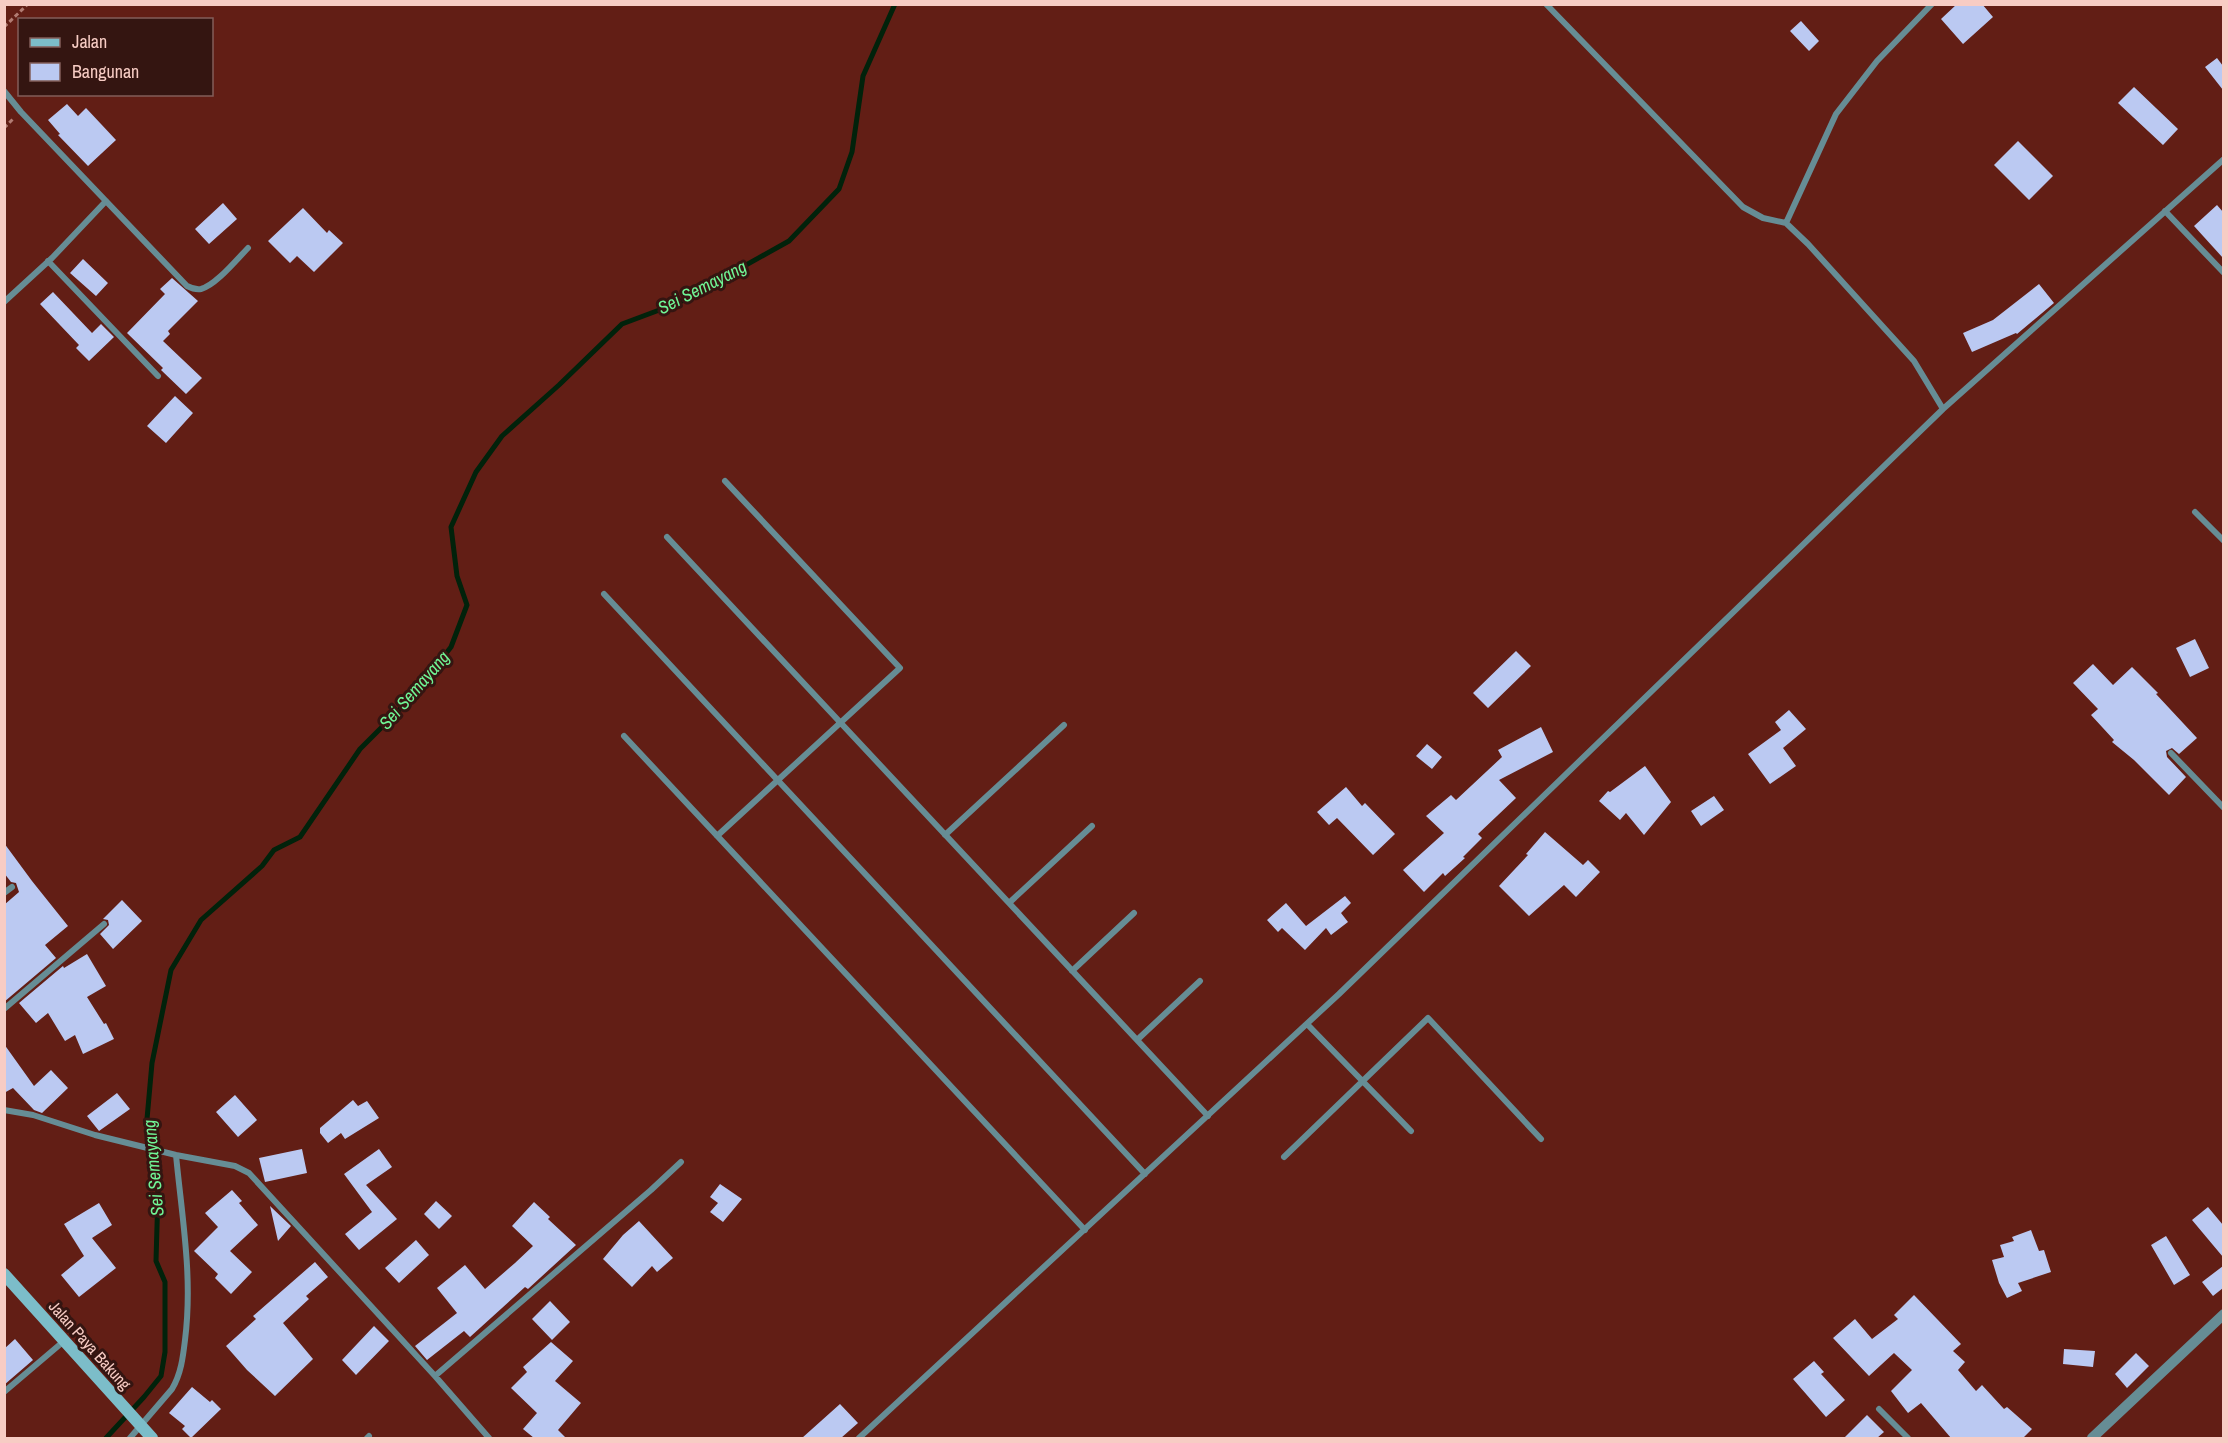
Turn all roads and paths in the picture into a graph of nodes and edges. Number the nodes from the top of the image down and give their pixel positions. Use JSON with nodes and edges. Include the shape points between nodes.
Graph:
{"nodes":[{"id":1,"x":28,"y":4,"type":"edge"},
{"id":2,"x":1546,"y":4,"type":"edge"},
{"id":3,"x":1932,"y":4,"type":"edge"},
{"id":4,"x":4,"y":27,"type":"edge"},
{"id":5,"x":4,"y":91,"type":"edge"},
{"id":6,"x":2223,"y":159,"type":"edge"},
{"id":7,"x":106,"y":201,"type":"junction"},
{"id":8,"x":2165,"y":211,"type":"junction"},
{"id":9,"x":1786,"y":223,"type":"junction"},
{"id":10,"x":248,"y":248,"type":"dead end"},
{"id":11,"x":48,"y":261,"type":"junction"},
{"id":12,"x":2223,"y":273,"type":"edge"},
{"id":13,"x":4,"y":302,"type":"edge"},
{"id":14,"x":158,"y":376,"type":"dead end"},
{"id":15,"x":1943,"y":409,"type":"junction"},
{"id":16,"x":725,"y":481,"type":"dead end"},
{"id":17,"x":2196,"y":512,"type":"dead end"},
{"id":18,"x":667,"y":537,"type":"dead end"},
{"id":19,"x":2223,"y":541,"type":"edge"},
{"id":20,"x":604,"y":594,"type":"dead end"},
{"id":21,"x":841,"y":722,"type":"junction"},
{"id":22,"x":1064,"y":725,"type":"dead end"},
{"id":23,"x":624,"y":736,"type":"dead end"},
{"id":24,"x":2171,"y":753,"type":"dead end"},
{"id":25,"x":778,"y":781,"type":"junction"},
{"id":26,"x":2223,"y":808,"type":"edge"},
{"id":27,"x":1092,"y":826,"type":"dead end"},
{"id":28,"x":945,"y":835,"type":"junction"},
{"id":29,"x":717,"y":836,"type":"junction"},
{"id":30,"x":12,"y":887,"type":"dead end"},
{"id":31,"x":4,"y":893,"type":"edge"},
{"id":32,"x":1009,"y":903,"type":"junction"},
{"id":33,"x":1134,"y":913,"type":"dead end"},
{"id":34,"x":104,"y":924,"type":"dead end"},
{"id":35,"x":1072,"y":971,"type":"junction"},
{"id":36,"x":1200,"y":981,"type":"dead end"},
{"id":37,"x":4,"y":1009,"type":"edge"},
{"id":38,"x":1307,"y":1023,"type":"junction"},
{"id":39,"x":1137,"y":1040,"type":"junction"},
{"id":40,"x":1363,"y":1081,"type":"junction"},
{"id":41,"x":4,"y":1110,"type":"edge"},
{"id":42,"x":1208,"y":1116,"type":"junction"},
{"id":43,"x":1411,"y":1131,"type":"dead end"},
{"id":44,"x":1541,"y":1139,"type":"dead end"},
{"id":45,"x":176,"y":1155,"type":"junction"},
{"id":46,"x":1284,"y":1157,"type":"dead end"},
{"id":47,"x":681,"y":1162,"type":"dead end"},
{"id":48,"x":1145,"y":1174,"type":"junction"},
{"id":49,"x":1085,"y":1230,"type":"junction"},
{"id":50,"x":4,"y":1274,"type":"edge"},
{"id":51,"x":2223,"y":1314,"type":"edge"},
{"id":52,"x":64,"y":1341,"type":"junction"},
{"id":53,"x":435,"y":1376,"type":"junction"},
{"id":54,"x":4,"y":1392,"type":"edge"},
{"id":55,"x":1878,"y":1408,"type":"dead end"},
{"id":56,"x":137,"y":1422,"type":"junction"},
{"id":57,"x":130,"y":1438,"type":"edge"},
{"id":58,"x":152,"y":1438,"type":"edge"},
{"id":59,"x":489,"y":1438,"type":"edge"},
{"id":60,"x":859,"y":1438,"type":"edge"},
{"id":61,"x":1908,"y":1438,"type":"edge"},
{"id":62,"x":2092,"y":1438,"type":"edge"}],
"edges":[{"from":1,"to":4,"type":"path"},
{"from":2,"to":9,"type":"street","via":[[1743,207],[1763,218]]},
{"from":3,"to":9,"type":"street","via":[[1877,61],[1836,114]]},
{"from":5,"to":7,"type":"street"},
{"from":6,"to":8,"type":"street"},
{"from":7,"to":10,"type":"street","via":[[187,286],[196,290],[217,279]]},
{"from":7,"to":11,"type":"street"},
{"from":8,"to":12,"type":"street"},
{"from":8,"to":15,"type":"street"},
{"from":9,"to":15,"type":"street","via":[[1914,361]]},
{"from":11,"to":13,"type":"street"},
{"from":11,"to":14,"type":"street"},
{"from":15,"to":38,"type":"street"},
{"from":16,"to":21,"type":"street","via":[[900,668]]},
{"from":17,"to":19,"type":"street"},
{"from":18,"to":21,"type":"street"},
{"from":20,"to":25,"type":"street"},
{"from":21,"to":25,"type":"street"},
{"from":21,"to":28,"type":"street"},
{"from":22,"to":28,"type":"street"},
{"from":23,"to":29,"type":"street"},
{"from":24,"to":26,"type":"street"},
{"from":25,"to":29,"type":"street"},
{"from":25,"to":48,"type":"street"},
{"from":27,"to":32,"type":"street"},
{"from":28,"to":32,"type":"street"},
{"from":29,"to":49,"type":"street"},
{"from":30,"to":31,"type":"street"},
{"from":32,"to":35,"type":"street"},
{"from":33,"to":35,"type":"street"},
{"from":34,"to":37,"type":"street"},
{"from":35,"to":39,"type":"street"},
{"from":36,"to":39,"type":"street"},
{"from":38,"to":40,"type":"street"},
{"from":38,"to":42,"type":"street"},
{"from":39,"to":42,"type":"street"},
{"from":40,"to":43,"type":"street"},
{"from":40,"to":44,"type":"street","via":[[1428,1018]]},
{"from":40,"to":46,"type":"street"},
{"from":41,"to":45,"type":"street","via":[[33,1114],[95,1135]]},
{"from":42,"to":48,"type":"street"},
{"from":45,"to":53,"type":"street","via":[[236,1166],[249,1173]]},
{"from":45,"to":56,"type":"street","via":[[189,1282],[184,1350],[177,1380]]},
{"from":47,"to":53,"type":"street"},
{"from":48,"to":49,"type":"street"},
{"from":49,"to":60,"type":"street"},
{"from":50,"to":52,"type":"main road","name":"Jalan Paya Bakung"},
{"from":51,"to":62,"type":"street"},
{"from":52,"to":54,"type":"street"},
{"from":52,"to":56,"type":"main road","name":"Jalan Paya Bakung"},
{"from":53,"to":59,"type":"street"},
{"from":55,"to":61,"type":"street"},
{"from":56,"to":57,"type":"street"},
{"from":56,"to":58,"type":"main road","name":"Jalan Paya Bakung"}]}
